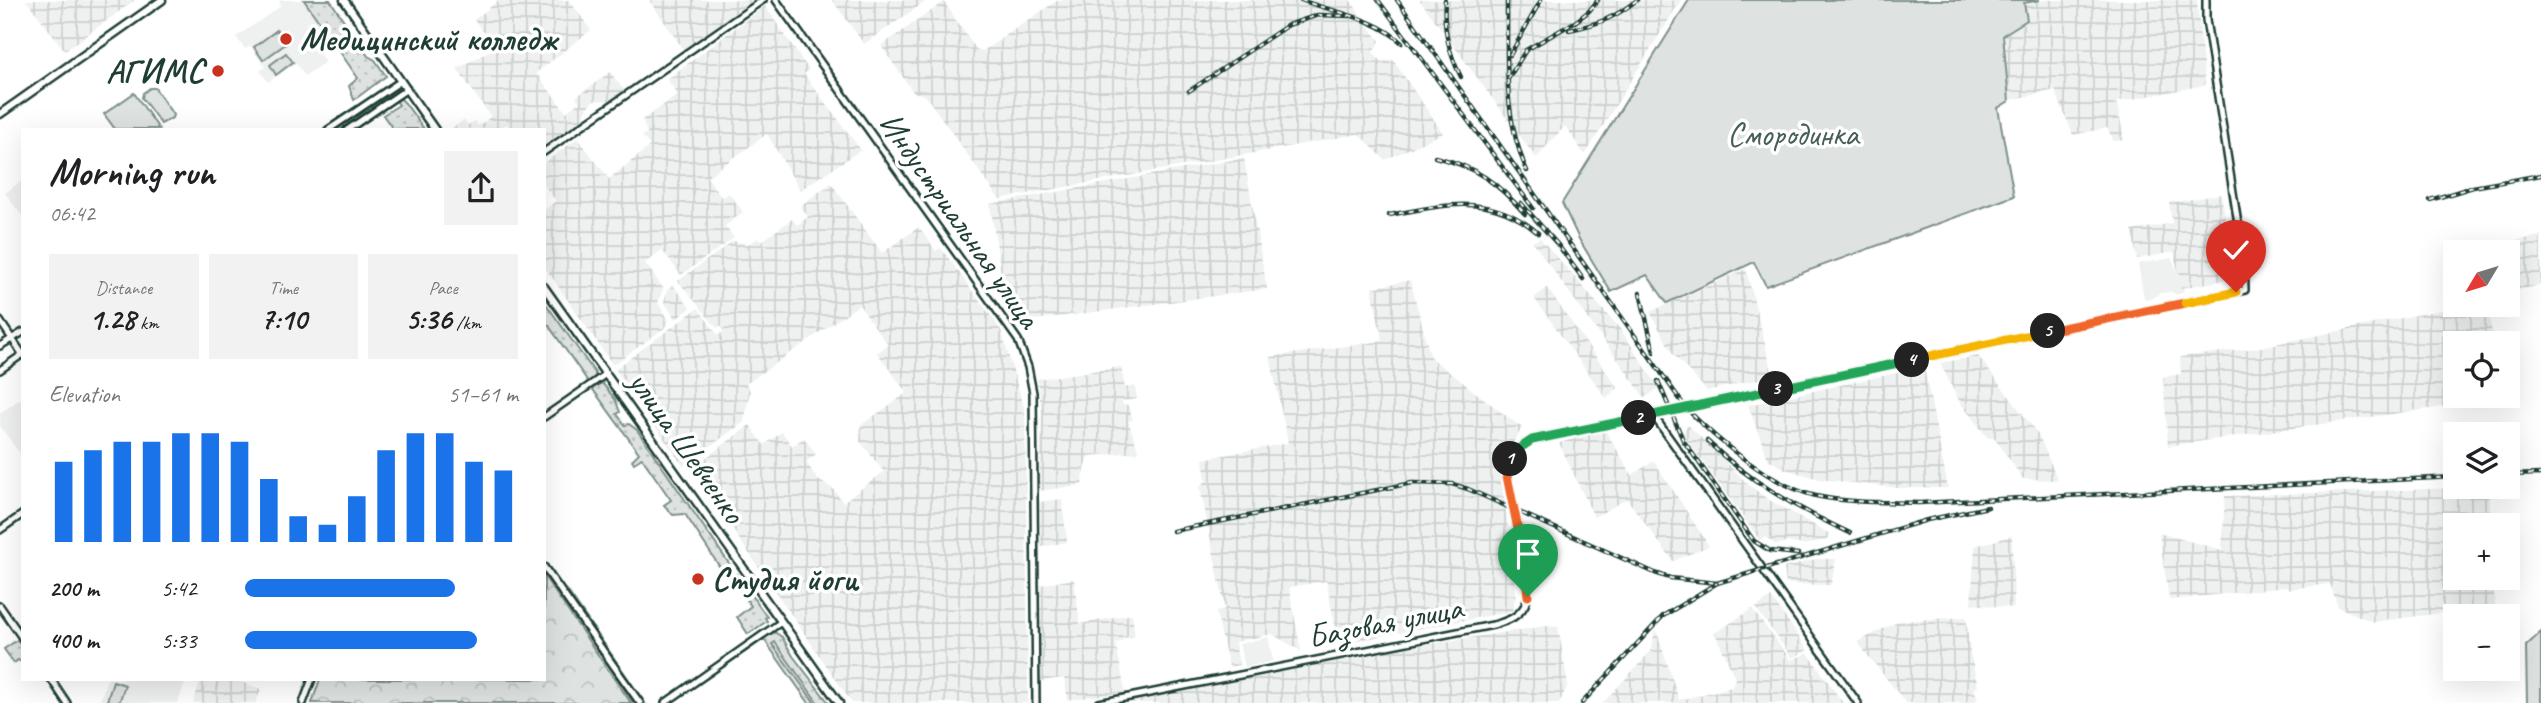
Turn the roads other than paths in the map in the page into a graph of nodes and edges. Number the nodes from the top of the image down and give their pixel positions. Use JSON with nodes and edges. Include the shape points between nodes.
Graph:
{"nodes":[{"id":1,"x":162,"y":0,"type":"edge"},
{"id":2,"x":344,"y":0,"type":"edge"},
{"id":3,"x":763,"y":0,"type":"edge"},
{"id":4,"x":776,"y":0,"type":"edge"},
{"id":5,"x":2206,"y":0,"type":"edge"},
{"id":6,"x":401,"y":81,"type":"junction"},
{"id":7,"x":407,"y":89,"type":"junction"},
{"id":8,"x":0,"y":114,"type":"edge"},
{"id":9,"x":331,"y":128,"type":"edge"},
{"id":10,"x":350,"y":128,"type":"edge"},
{"id":11,"x":434,"y":128,"type":"edge"},
{"id":12,"x":546,"y":151,"type":"edge"},
{"id":13,"x":546,"y":290,"type":"edge"},
{"id":14,"x":0,"y":321,"type":"edge"},
{"id":15,"x":21,"y":333,"type":"edge"},
{"id":16,"x":12,"y":337,"type":"junction"},
{"id":17,"x":0,"y":346,"type":"edge"},
{"id":18,"x":21,"y":352,"type":"edge"},
{"id":19,"x":21,"y":356,"type":"edge"},
{"id":20,"x":0,"y":370,"type":"edge"},
{"id":21,"x":606,"y":374,"type":"junction"},
{"id":22,"x":1653,"y":415,"type":"junction"},
{"id":23,"x":546,"y":416,"type":"edge"},
{"id":24,"x":21,"y":515,"type":"edge"},
{"id":25,"x":0,"y":530,"type":"edge"},
{"id":26,"x":546,"y":570,"type":"edge"},
{"id":27,"x":0,"y":606,"type":"edge"},
{"id":28,"x":781,"y":622,"type":"junction"},
{"id":29,"x":21,"y":636,"type":"edge"},
{"id":30,"x":52,"y":681,"type":"edge"},
{"id":31,"x":311,"y":681,"type":"edge"},
{"id":32,"x":67,"y":703,"type":"edge"},
{"id":33,"x":303,"y":703,"type":"edge"},
{"id":34,"x":640,"y":703,"type":"edge"},
{"id":35,"x":665,"y":703,"type":"edge"},
{"id":36,"x":839,"y":703,"type":"edge"},
{"id":37,"x":1036,"y":703,"type":"edge"},
{"id":38,"x":1099,"y":703,"type":"edge"},
{"id":39,"x":1858,"y":703,"type":"edge"}],
"edges":[{"from":1,"to":8,"type":"main road"},
{"from":2,"to":6,"type":"main road"},
{"from":3,"to":12,"type":"street"},
{"from":4,"to":37,"type":"street","name":"Индустриальная улица","via":[[1018,340],[1028,367],[1034,393]]},
{"from":5,"to":22,"type":"street","name":"Базовая улица","via":[[2245,290]]},
{"from":6,"to":7,"type":"main road"},
{"from":6,"to":9,"type":"street"},
{"from":7,"to":10,"type":"street"},
{"from":7,"to":11,"type":"main road"},
{"from":13,"to":21,"type":"main road","name":"улица Шевченко"},
{"from":14,"to":16,"type":"street"},
{"from":15,"to":16,"type":"street"},
{"from":16,"to":17,"type":"street"},
{"from":16,"to":18,"type":"street"},
{"from":19,"to":20,"type":"street"},
{"from":21,"to":23,"type":"street"},
{"from":21,"to":28,"type":"main road","name":"улица Шевченко"},
{"from":22,"to":38,"type":"street","name":"Базовая улица","via":[[1532,440],[1511,457],[1507,476],[1528,596],[1519,614],[1510,620]]},
{"from":22,"to":39,"type":"street"},
{"from":24,"to":25,"type":"street"},
{"from":26,"to":34,"type":"street"},
{"from":27,"to":29,"type":"street"},
{"from":28,"to":35,"type":"street"},
{"from":28,"to":36,"type":"main road","name":"улица Шевченко"},
{"from":30,"to":32,"type":"street"},
{"from":31,"to":33,"type":"street"}]}
